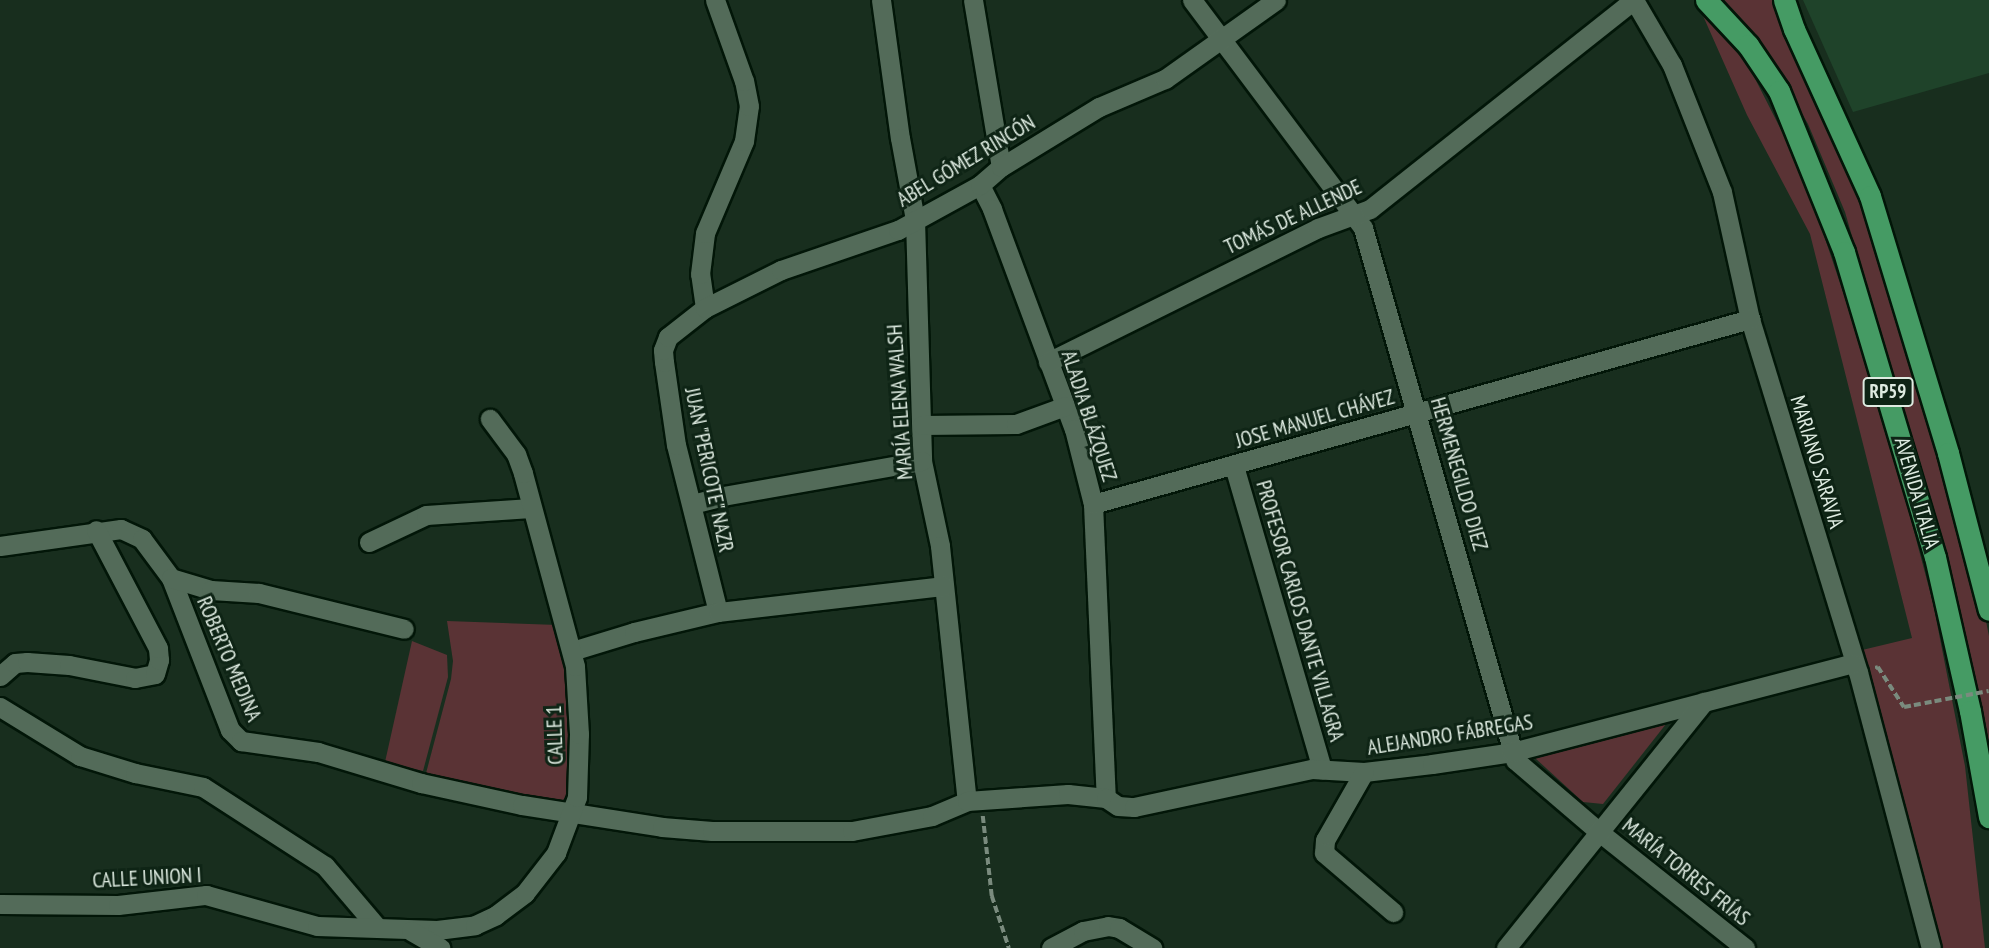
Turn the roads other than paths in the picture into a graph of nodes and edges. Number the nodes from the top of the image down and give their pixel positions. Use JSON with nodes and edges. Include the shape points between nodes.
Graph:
{"nodes":[{"id":1,"x":715,"y":0,"type":"edge"},
{"id":2,"x":881,"y":0,"type":"edge"},
{"id":3,"x":973,"y":0,"type":"edge"},
{"id":4,"x":1192,"y":0,"type":"edge"},
{"id":5,"x":1276,"y":0,"type":"edge"},
{"id":6,"x":1634,"y":0,"type":"edge"},
{"id":7,"x":1706,"y":0,"type":"edge"},
{"id":8,"x":1784,"y":0,"type":"edge"},
{"id":9,"x":1224,"y":40,"type":"junction"},
{"id":10,"x":1001,"y":167,"type":"junction"},
{"id":11,"x":980,"y":185,"type":"junction"},
{"id":12,"x":1356,"y":214,"type":"junction"},
{"id":13,"x":915,"y":220,"type":"junction"},
{"id":14,"x":705,"y":308,"type":"junction"},
{"id":15,"x":1750,"y":319,"type":"junction"},
{"id":16,"x":668,"y":337,"type":"joint"},
{"id":17,"x":1048,"y":362,"type":"junction"},
{"id":18,"x":1065,"y":406,"type":"junction"},
{"id":19,"x":1418,"y":414,"type":"junction"},
{"id":20,"x":490,"y":419,"type":"dead end"},
{"id":21,"x":922,"y":425,"type":"junction"},
{"id":22,"x":922,"y":461,"type":"junction"},
{"id":23,"x":1234,"y":466,"type":"junction"},
{"id":24,"x":692,"y":504,"type":"junction"},
{"id":25,"x":1093,"y":504,"type":"junction"},
{"id":26,"x":531,"y":508,"type":"junction"},
{"id":27,"x":96,"y":530,"type":"junction"},
{"id":28,"x":369,"y":542,"type":"dead end"},
{"id":29,"x":0,"y":546,"type":"edge"},
{"id":30,"x":170,"y":578,"type":"junction"},
{"id":31,"x":944,"y":586,"type":"junction"},
{"id":32,"x":1989,"y":610,"type":"edge"},
{"id":33,"x":718,"y":612,"type":"junction"},
{"id":34,"x":404,"y":629,"type":"dead end"},
{"id":35,"x":572,"y":651,"type":"junction"},
{"id":36,"x":1855,"y":667,"type":"junction"},
{"id":37,"x":0,"y":676,"type":"edge"},
{"id":38,"x":1704,"y":702,"type":"junction"},
{"id":39,"x":0,"y":707,"type":"edge"},
{"id":40,"x":1512,"y":752,"type":"junction"},
{"id":41,"x":1322,"y":769,"type":"junction"},
{"id":42,"x":1364,"y":772,"type":"junction"},
{"id":43,"x":1106,"y":798,"type":"junction"},
{"id":44,"x":974,"y":801,"type":"junction"},
{"id":45,"x":570,"y":814,"type":"junction"},
{"id":46,"x":1989,"y":817,"type":"edge"},
{"id":47,"x":1598,"y":831,"type":"junction"},
{"id":48,"x":0,"y":904,"type":"edge"},
{"id":49,"x":1393,"y":912,"type":"dead end"},
{"id":50,"x":377,"y":927,"type":"junction"},
{"id":51,"x":465,"y":927,"type":"junction"},
{"id":52,"x":405,"y":929,"type":"junction"},
{"id":53,"x":440,"y":948,"type":"edge"},
{"id":54,"x":452,"y":948,"type":"edge"},
{"id":55,"x":1051,"y":948,"type":"edge"},
{"id":56,"x":1152,"y":948,"type":"edge"},
{"id":57,"x":1506,"y":948,"type":"edge"},
{"id":58,"x":1745,"y":948,"type":"edge"},
{"id":59,"x":1931,"y":948,"type":"edge"}],
"edges":[{"from":1,"to":14,"type":"street","via":[[749,106],[744,141],[705,233],[700,274]]},
{"from":2,"to":13,"type":"street","name":"MARÍA ELENA WALSH"},
{"from":3,"to":10,"type":"street"},
{"from":4,"to":9,"type":"street","name":"HERMENEGILDO DIEZ"},
{"from":5,"to":9,"type":"street","name":"ABEL GÓMEZ RINCÓN"},
{"from":6,"to":12,"type":"street","name":"TOMÁS DE ALLENDE","via":[[1370,209]]},
{"from":6,"to":15,"type":"street","name":"MARIANO SARAVIA","via":[[1672,65],[1714,171]]},
{"from":7,"to":46,"type":"main road","name":"AVENIDA ITALIA","number":"RP59","via":[[1748,45],[1779,91],[1844,252],[1935,557]]},
{"from":8,"to":32,"type":"main road","name":"AVENIDA ITALIA","number":"RP59","via":[[1870,196],[1948,453]]},
{"from":9,"to":10,"type":"street","name":"ABEL GÓMEZ RINCÓN","via":[[1165,79],[1099,107]]},
{"from":9,"to":12,"type":"street","name":"HERMENEGILDO DIEZ"},
{"from":10,"to":11,"type":"street","name":"ABEL GÓMEZ RINCÓN"},
{"from":11,"to":13,"type":"street","name":"ABEL GÓMEZ RINCÓN"},
{"from":11,"to":17,"type":"street","name":"ALADIA BLÁZQUEZ"},
{"from":12,"to":17,"type":"street","name":"TOMÁS DE ALLENDE","via":[[1318,228]]},
{"from":12,"to":19,"type":"street","name":"HERMENEGILDO DIEZ"},
{"from":13,"to":14,"type":"street","name":"ABEL GÓMEZ RINCÓN","via":[[793,265]]},
{"from":13,"to":21,"type":"street","name":"MARÍA ELENA WALSH"},
{"from":14,"to":16,"type":"street","name":"ABEL GÓMEZ RINCÓN"},
{"from":15,"to":19,"type":"street","name":"JOSE MANUEL CHÁVEZ"},
{"from":15,"to":36,"type":"street","name":"MARIANO SARAVIA"},
{"from":16,"to":24,"type":"street","name":"JUAN \"PERICOTE\" NAZR","via":[[664,362],[676,445]]},
{"from":17,"to":18,"type":"street","name":"ALADIA BLÁZQUEZ"},
{"from":18,"to":21,"type":"street","via":[[1016,424]]},
{"from":18,"to":25,"type":"street","name":"ALADIA BLÁZQUEZ"},
{"from":19,"to":23,"type":"street","name":"JOSE MANUEL CHÁVEZ"},
{"from":19,"to":40,"type":"street","name":"HERMENEGILDO DIEZ"},
{"from":20,"to":26,"type":"street","name":"CALLE 1","via":[[516,454]]},
{"from":21,"to":22,"type":"street","name":"MARÍA ELENA WALSH"},
{"from":22,"to":24,"type":"street"},
{"from":22,"to":31,"type":"street","name":"MARÍA ELENA WALSH"},
{"from":23,"to":25,"type":"street","name":"JOSE MANUEL CHÁVEZ"},
{"from":23,"to":41,"type":"street","name":"PROFESOR CARLOS DANTE VILLAGRA"},
{"from":24,"to":33,"type":"street","name":"JUAN \"PERICOTE\" NAZR"},
{"from":25,"to":43,"type":"street","name":"ALADIA BLÁZQUEZ"},
{"from":26,"to":28,"type":"street","via":[[426,515]]},
{"from":26,"to":35,"type":"street","name":"CALLE 1"},
{"from":27,"to":29,"type":"street","name":"ROBERTO MEDINA"},
{"from":27,"to":30,"type":"street","name":"ROBERTO MEDINA","via":[[121,528],[142,539]]},
{"from":27,"to":37,"type":"street","via":[[158,648],[155,674],[135,678],[27,662],[15,663]]},
{"from":30,"to":34,"type":"street","via":[[211,590],[259,593]]},
{"from":30,"to":45,"type":"street","name":"ROBERTO MEDINA","via":[[230,730],[241,741],[318,752],[421,783]]},
{"from":31,"to":33,"type":"street"},
{"from":31,"to":44,"type":"street","name":"MARÍA ELENA WALSH"},
{"from":33,"to":35,"type":"street"},
{"from":35,"to":45,"type":"street","name":"CALLE 1","via":[[579,782]]},
{"from":36,"to":38,"type":"street","name":"ALEJANDRO FÁBREGAS"},
{"from":36,"to":59,"type":"street","name":"MARIANO SARAVIA"},
{"from":38,"to":40,"type":"street","name":"ALEJANDRO FÁBREGAS"},
{"from":38,"to":47,"type":"street"},
{"from":39,"to":50,"type":"street","via":[[80,756],[203,787],[325,866]]},
{"from":40,"to":42,"type":"street","name":"ALEJANDRO FÁBREGAS"},
{"from":40,"to":47,"type":"street","name":"HERMENEGILDO DIEZ","via":[[1520,765]]},
{"from":41,"to":42,"type":"street","name":"ALEJANDRO FÁBREGAS"},
{"from":41,"to":43,"type":"street","name":"ALEJANDRO FÁBREGAS","via":[[1134,807],[1118,806]]},
{"from":42,"to":49,"type":"street","via":[[1325,840],[1324,853]]},
{"from":43,"to":44,"type":"street","name":"ALEJANDRO FÁBREGAS","via":[[1068,794]]},
{"from":44,"to":45,"type":"street","name":"ROBERTO MEDINA","via":[[932,816],[852,831],[712,831]]},
{"from":45,"to":51,"type":"street","name":"CALLE 1","via":[[556,853],[525,893],[496,915]]},
{"from":47,"to":57,"type":"street"},
{"from":47,"to":58,"type":"street","name":"MARÍA TORRES FRÍAS"},
{"from":48,"to":50,"type":"street","name":"CALLE UNION I","via":[[118,905],[206,895],[317,926]]},
{"from":50,"to":52,"type":"street","name":"CALLE 1"},
{"from":51,"to":52,"type":"street","name":"CALLE 1"},
{"from":51,"to":54,"type":"street"},
{"from":52,"to":53,"type":"street"},
{"from":55,"to":56,"type":"street","via":[[1083,931],[1108,926]]}]}
